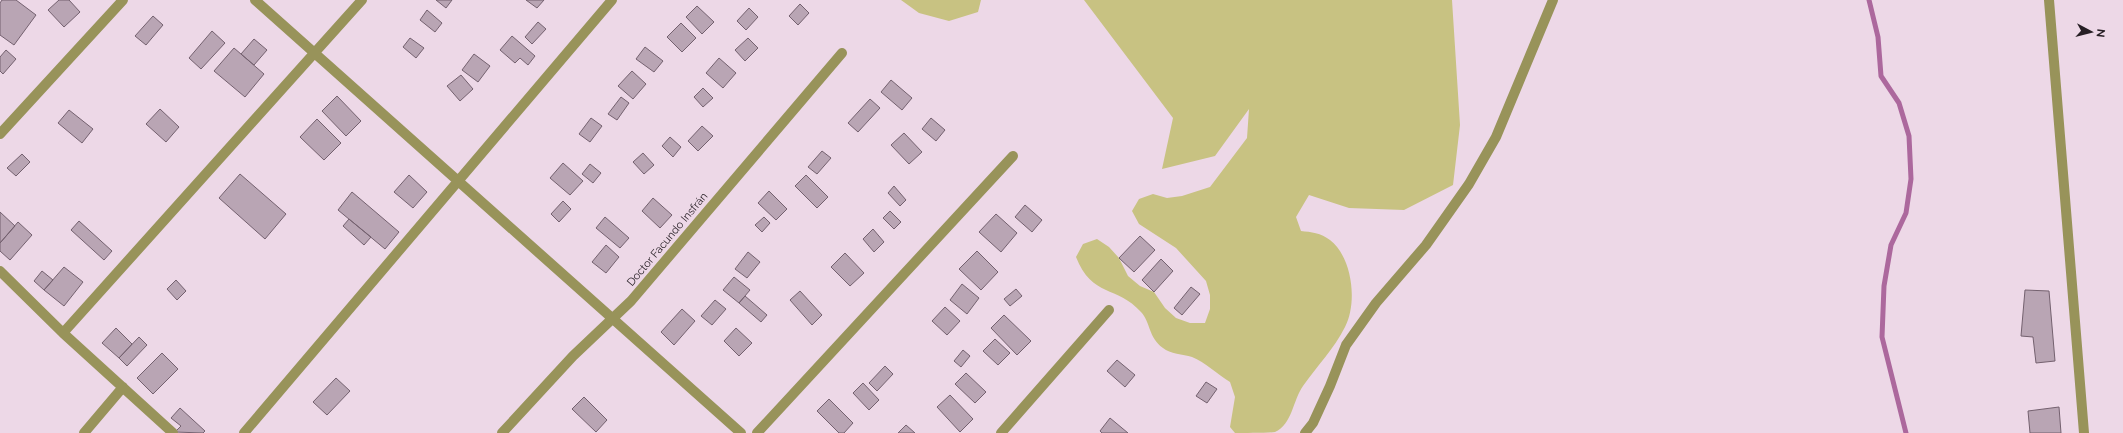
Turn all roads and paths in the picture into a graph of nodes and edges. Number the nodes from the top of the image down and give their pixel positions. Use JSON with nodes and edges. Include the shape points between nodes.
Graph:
{"nodes":[{"id":1,"x":123,"y":0,"type":"edge"},
{"id":2,"x":255,"y":0,"type":"edge"},
{"id":3,"x":362,"y":0,"type":"edge"},
{"id":4,"x":612,"y":0,"type":"edge"},
{"id":5,"x":1552,"y":0,"type":"edge"},
{"id":6,"x":2049,"y":0,"type":"edge"},
{"id":7,"x":314,"y":53,"type":"junction"},
{"id":8,"x":842,"y":53,"type":"dead end"},
{"id":9,"x":0,"y":134,"type":"edge"},
{"id":10,"x":1013,"y":156,"type":"dead end"},
{"id":11,"x":458,"y":181,"type":"junction"},
{"id":12,"x":0,"y":271,"type":"edge"},
{"id":13,"x":1109,"y":310,"type":"dead end"},
{"id":14,"x":612,"y":318,"type":"junction"},
{"id":15,"x":64,"y":333,"type":"junction"},
{"id":16,"x":123,"y":387,"type":"junction"},
{"id":17,"x":84,"y":433,"type":"edge"},
{"id":18,"x":173,"y":433,"type":"edge"},
{"id":19,"x":244,"y":433,"type":"edge"},
{"id":20,"x":502,"y":433,"type":"edge"},
{"id":21,"x":741,"y":433,"type":"edge"},
{"id":22,"x":757,"y":433,"type":"edge"},
{"id":23,"x":1001,"y":433,"type":"edge"},
{"id":24,"x":1305,"y":433,"type":"edge"},
{"id":25,"x":2084,"y":433,"type":"edge"}],
"edges":[{"from":1,"to":9,"type":"street"},
{"from":2,"to":7,"type":"street"},
{"from":3,"to":7,"type":"street"},
{"from":4,"to":11,"type":"street"},
{"from":5,"to":24,"type":"street","via":[[1496,137],[1469,184],[1426,245],[1376,303],[1346,344],[1313,423]]},
{"from":6,"to":25,"type":"street"},
{"from":7,"to":11,"type":"street"},
{"from":7,"to":15,"type":"street"},
{"from":8,"to":14,"type":"street","name":"Doctor Facundo Insfrán","via":[[636,295]]},
{"from":10,"to":22,"type":"street"},
{"from":11,"to":14,"type":"street"},
{"from":11,"to":19,"type":"street"},
{"from":12,"to":15,"type":"street"},
{"from":13,"to":23,"type":"street"},
{"from":14,"to":20,"type":"street","name":"Doctor Facundo Insfrán","via":[[572,356]]},
{"from":14,"to":21,"type":"street"},
{"from":15,"to":16,"type":"street"},
{"from":16,"to":17,"type":"street"},
{"from":16,"to":18,"type":"street"}]}
